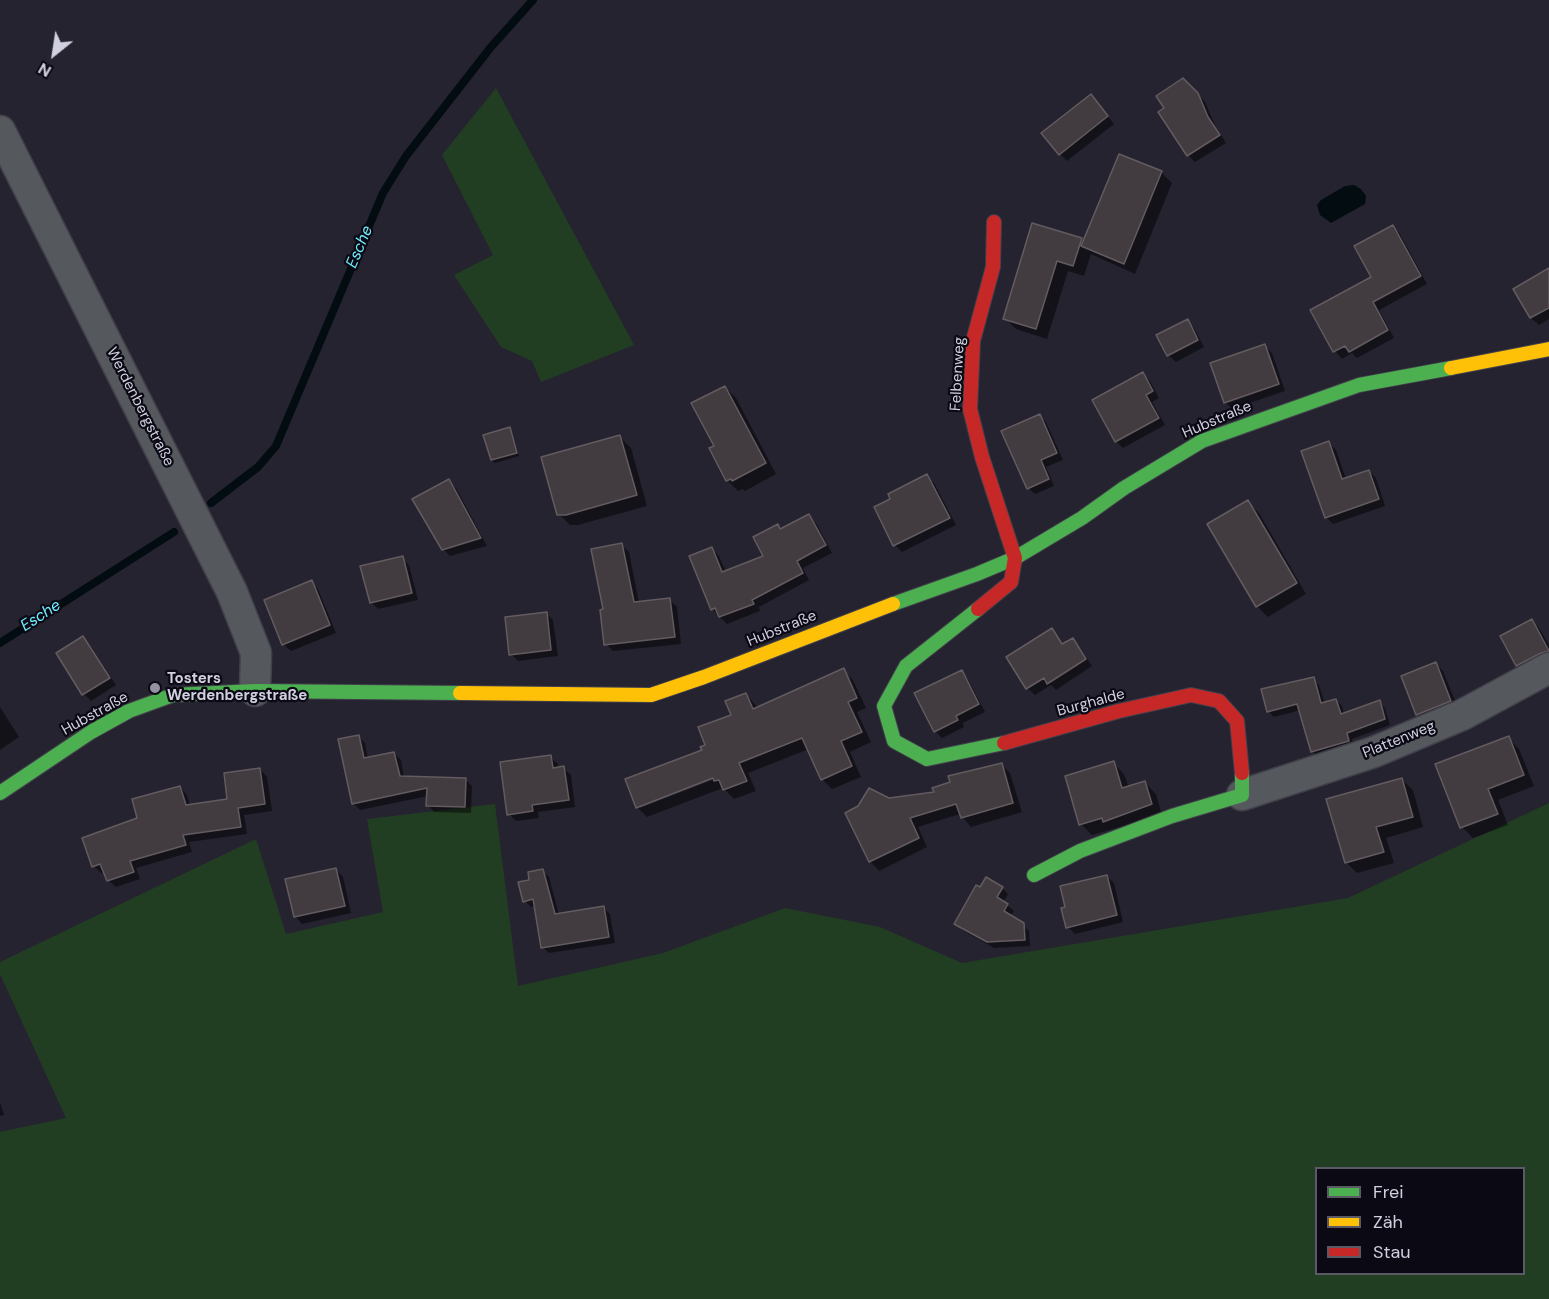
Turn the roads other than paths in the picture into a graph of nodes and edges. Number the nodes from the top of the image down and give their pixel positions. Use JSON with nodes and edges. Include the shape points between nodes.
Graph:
{"nodes":[{"id":1,"x":0,"y":131,"type":"edge"},
{"id":2,"x":994,"y":222,"type":"dead end"},
{"id":3,"x":1549,"y":349,"type":"edge"},
{"id":4,"x":1015,"y":558,"type":"junction"},
{"id":5,"x":1549,"y":668,"type":"edge"},
{"id":6,"x":255,"y":690,"type":"junction"},
{"id":7,"x":0,"y":793,"type":"edge"},
{"id":8,"x":1242,"y":795,"type":"junction"},
{"id":9,"x":1034,"y":875,"type":"dead end"}],
"edges":[{"from":1,"to":6,"type":"street","name":"Werdenbergstraße","via":[[232,592],[256,653]]},
{"from":2,"to":4,"type":"street","name":"Felbenweg","via":[[993,267],[973,341],[970,410]]},
{"from":3,"to":4,"type":"street","name":"Hubstraße","via":[[1359,385],[1202,441]]},
{"from":4,"to":6,"type":"street","name":"Hubstraße","via":[[651,695]]},
{"from":4,"to":8,"type":"street","name":"Burghalde","via":[[1011,582],[906,666],[884,706],[894,741],[927,759],[1191,695],[1219,701],[1238,721]]},
{"from":5,"to":8,"type":"street","name":"Plattenweg","via":[[1462,715],[1374,752]]},
{"from":6,"to":7,"type":"street","name":"Hubstraße","via":[[173,696],[129,711]]},
{"from":8,"to":9,"type":"street","via":[[1172,816],[1080,851]]}]}
